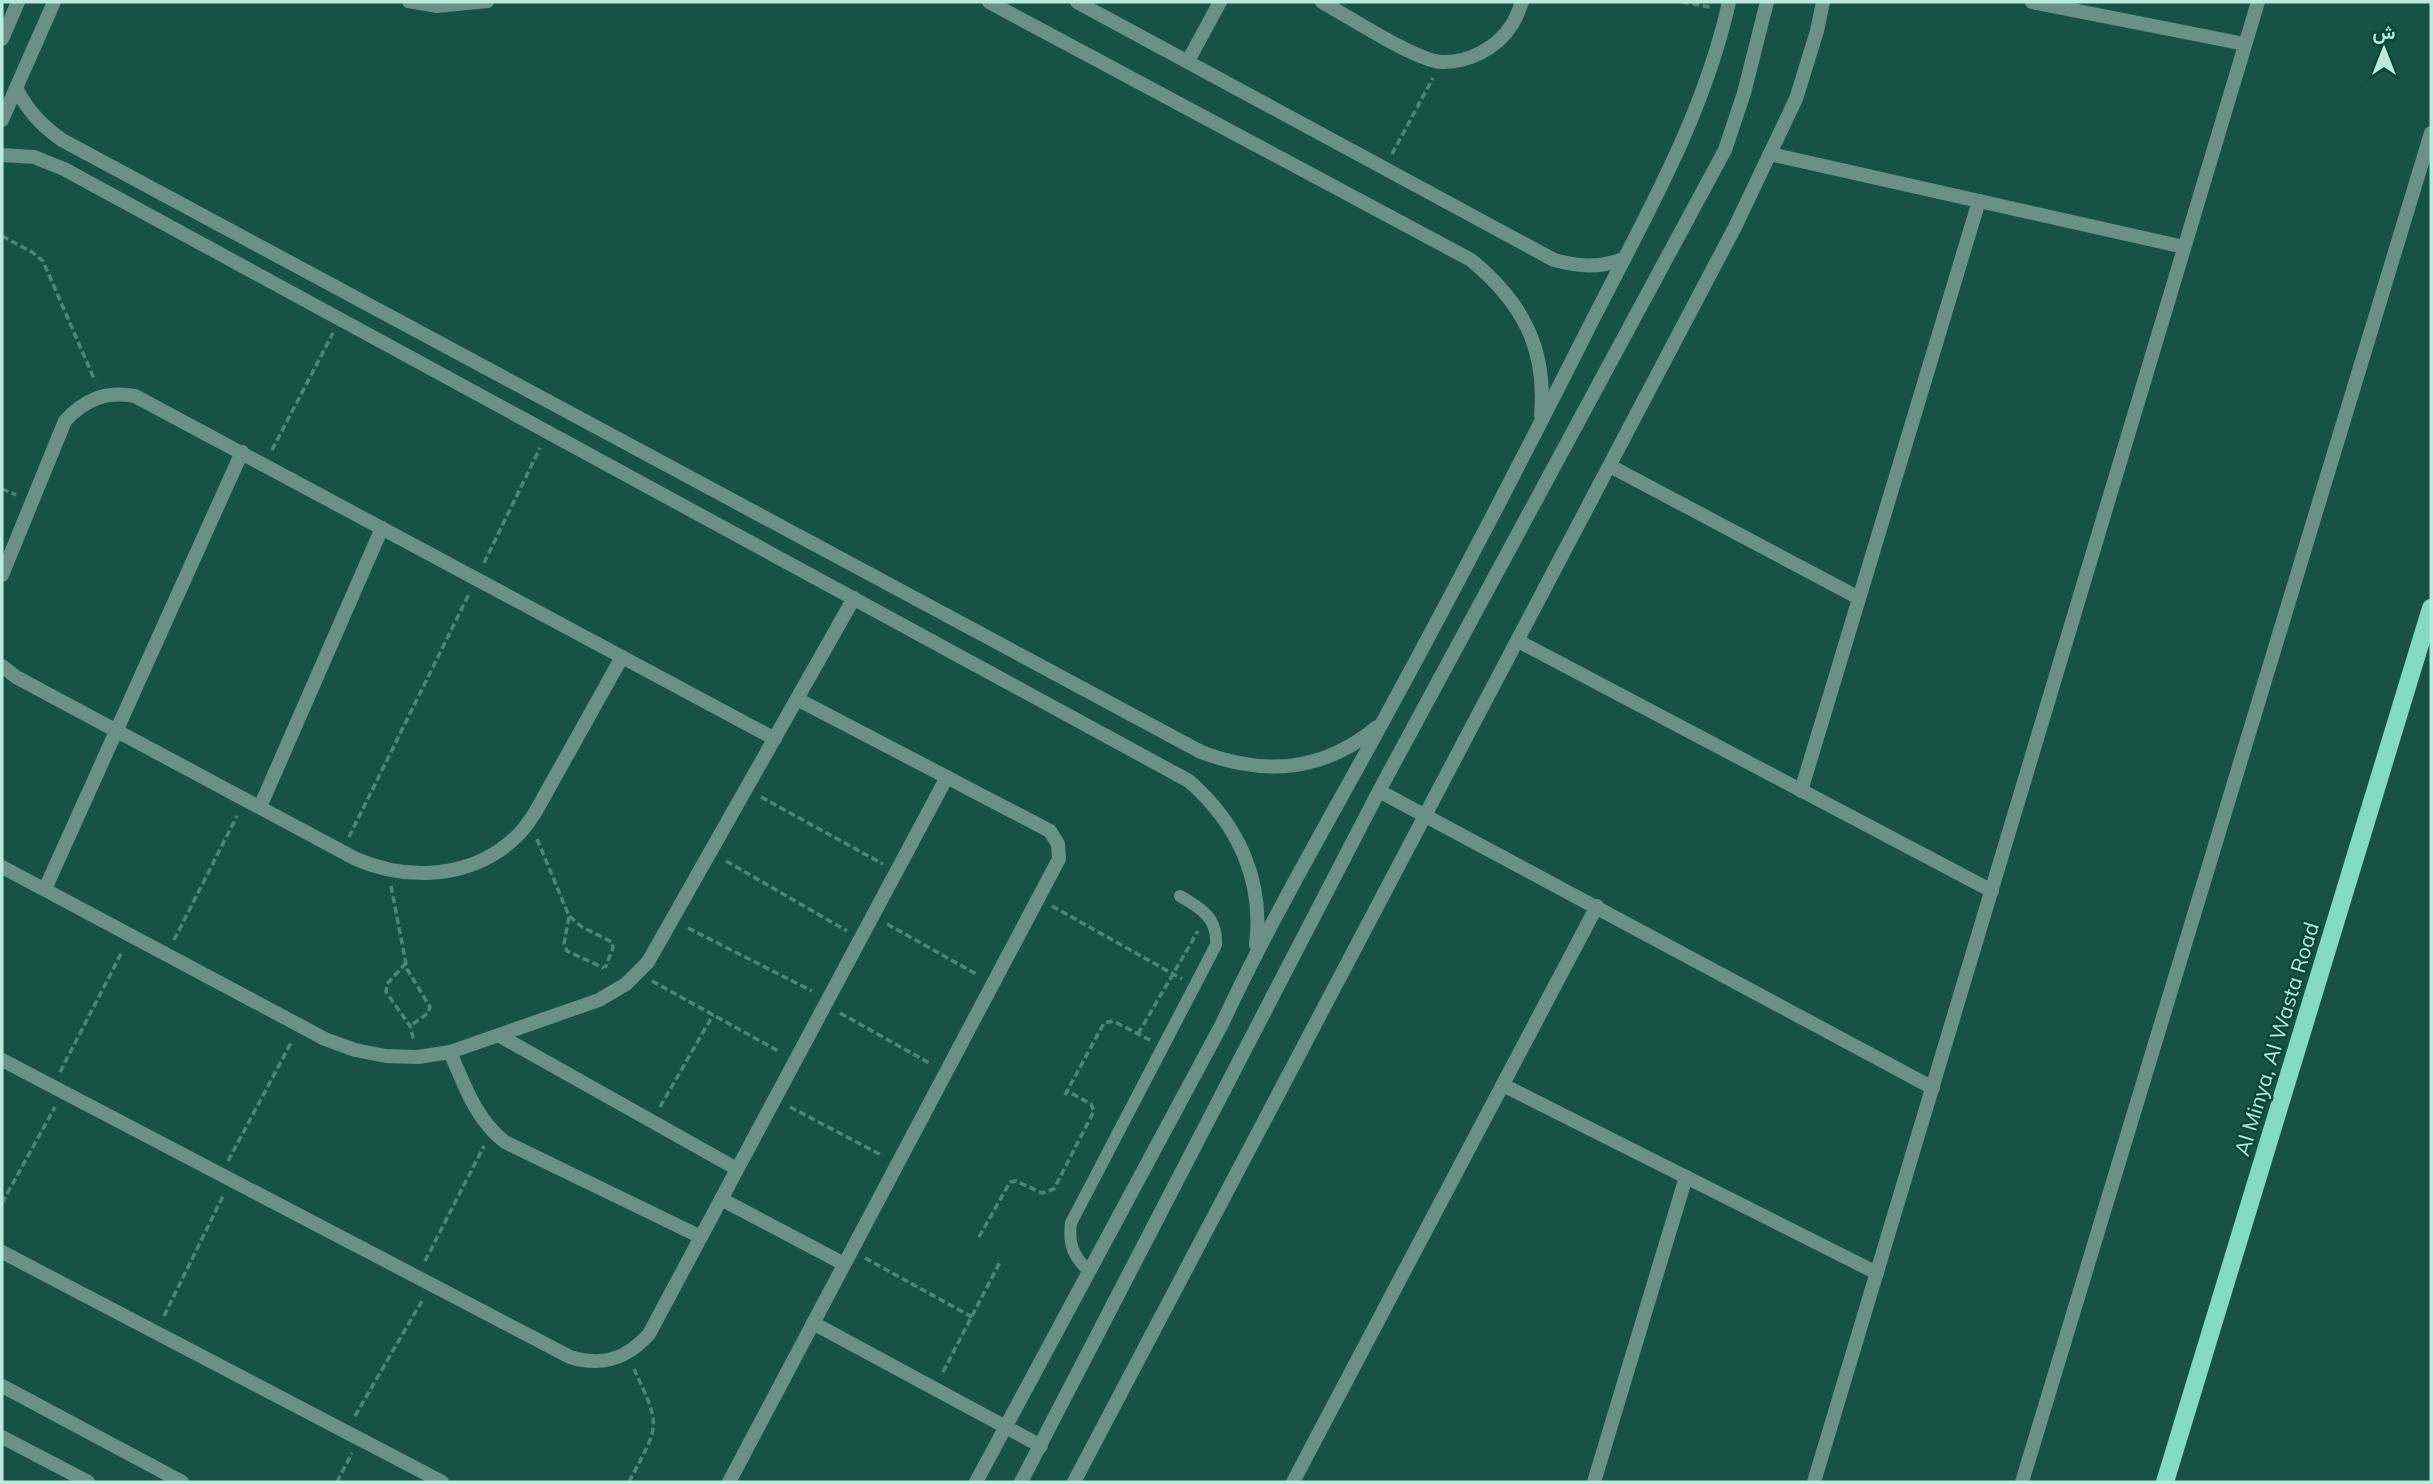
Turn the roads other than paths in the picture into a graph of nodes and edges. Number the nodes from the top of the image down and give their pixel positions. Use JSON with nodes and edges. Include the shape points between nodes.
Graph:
{"nodes":[{"id":1,"x":54,"y":2,"type":"edge"},
{"id":2,"x":408,"y":2,"type":"edge"},
{"id":3,"x":488,"y":2,"type":"edge"},
{"id":4,"x":989,"y":2,"type":"edge"},
{"id":5,"x":1077,"y":2,"type":"edge"},
{"id":6,"x":1220,"y":2,"type":"edge"},
{"id":7,"x":1322,"y":2,"type":"edge"},
{"id":8,"x":1522,"y":2,"type":"edge"},
{"id":9,"x":1767,"y":2,"type":"edge"},
{"id":10,"x":1824,"y":2,"type":"edge"},
{"id":11,"x":2032,"y":2,"type":"edge"},
{"id":12,"x":2258,"y":2,"type":"edge"},
{"id":13,"x":11,"y":6,"type":"edge"},
{"id":14,"x":1728,"y":6,"type":"edge"},
{"id":15,"x":2,"y":39,"type":"edge"},
{"id":16,"x":2245,"y":44,"type":"junction"},
{"id":17,"x":1188,"y":61,"type":"junction"},
{"id":18,"x":16,"y":88,"type":"junction"},
{"id":19,"x":2,"y":120,"type":"edge"},
{"id":20,"x":2431,"y":133,"type":"edge"},
{"id":21,"x":1770,"y":154,"type":"junction"},
{"id":22,"x":2,"y":155,"type":"edge"},
{"id":23,"x":1979,"y":201,"type":"junction"},
{"id":24,"x":2184,"y":247,"type":"junction"},
{"id":25,"x":1624,"y":259,"type":"junction"},
{"id":26,"x":1541,"y":424,"type":"junction"},
{"id":27,"x":242,"y":452,"type":"junction"},
{"id":28,"x":1610,"y":466,"type":"junction"},
{"id":29,"x":382,"y":528,"type":"junction"},
{"id":30,"x":2,"y":575,"type":"edge"},
{"id":31,"x":854,"y":598,"type":"junction"},
{"id":32,"x":1859,"y":598,"type":"junction"},
{"id":33,"x":2431,"y":608,"type":"edge"},
{"id":34,"x":1518,"y":641,"type":"junction"},
{"id":35,"x":622,"y":657,"type":"junction"},
{"id":36,"x":2,"y":666,"type":"edge"},
{"id":37,"x":797,"y":699,"type":"junction"},
{"id":38,"x":1383,"y":722,"type":"junction"},
{"id":39,"x":117,"y":730,"type":"junction"},
{"id":40,"x":775,"y":739,"type":"junction"},
{"id":41,"x":947,"y":777,"type":"junction"},
{"id":42,"x":1801,"y":790,"type":"junction"},
{"id":43,"x":1379,"y":791,"type":"junction"},
{"id":44,"x":260,"y":807,"type":"junction"},
{"id":45,"x":1426,"y":816,"type":"junction"},
{"id":46,"x":2,"y":867,"type":"edge"},
{"id":47,"x":45,"y":889,"type":"junction"},
{"id":48,"x":1992,"y":891,"type":"junction"},
{"id":49,"x":1180,"y":895,"type":"dead end"},
{"id":50,"x":1597,"y":906,"type":"junction"},
{"id":51,"x":1255,"y":954,"type":"junction"},
{"id":52,"x":500,"y":1036,"type":"junction"},
{"id":53,"x":450,"y":1052,"type":"junction"},
{"id":54,"x":2,"y":1060,"type":"edge"},
{"id":55,"x":1503,"y":1085,"type":"junction"},
{"id":56,"x":1933,"y":1088,"type":"junction"},
{"id":57,"x":737,"y":1169,"type":"junction"},
{"id":58,"x":1686,"y":1177,"type":"junction"},
{"id":59,"x":721,"y":1199,"type":"junction"},
{"id":60,"x":701,"y":1237,"type":"junction"},
{"id":61,"x":2,"y":1252,"type":"edge"},
{"id":62,"x":844,"y":1264,"type":"junction"},
{"id":63,"x":1088,"y":1272,"type":"junction"},
{"id":64,"x":1877,"y":1273,"type":"junction"},
{"id":65,"x":813,"y":1323,"type":"junction"},
{"id":66,"x":2,"y":1386,"type":"edge"},
{"id":67,"x":1005,"y":1427,"type":"junction"},
{"id":68,"x":2,"y":1437,"type":"edge"},
{"id":69,"x":1041,"y":1446,"type":"junction"},
{"id":70,"x":88,"y":1482,"type":"edge"},
{"id":71,"x":183,"y":1482,"type":"edge"},
{"id":72,"x":442,"y":1482,"type":"edge"},
{"id":73,"x":729,"y":1482,"type":"edge"},
{"id":74,"x":976,"y":1482,"type":"edge"},
{"id":75,"x":1021,"y":1482,"type":"edge"},
{"id":76,"x":1074,"y":1482,"type":"edge"},
{"id":77,"x":1293,"y":1482,"type":"edge"},
{"id":78,"x":1594,"y":1482,"type":"edge"},
{"id":79,"x":1814,"y":1482,"type":"edge"},
{"id":80,"x":2022,"y":1482,"type":"edge"},
{"id":81,"x":2165,"y":1482,"type":"edge"}],
"edges":[{"from":1,"to":18,"type":"street"},
{"from":2,"to":3,"type":"lane","via":[[437,7]]},
{"from":4,"to":26,"type":"street","via":[[1471,260],[1516,304],[1530,332],[1540,362]]},
{"from":5,"to":17,"type":"street"},
{"from":6,"to":17,"type":"street"},
{"from":7,"to":8,"type":"street","via":[[1414,53],[1441,62],[1469,58],[1491,47],[1511,27]]},
{"from":9,"to":43,"type":"street","via":[[1725,150]]},
{"from":10,"to":21,"type":"street","via":[[1796,99]]},
{"from":11,"to":16,"type":"street"},
{"from":12,"to":16,"type":"street"},
{"from":13,"to":15,"type":"street"},
{"from":14,"to":25,"type":"street","via":[[1688,129]]},
{"from":16,"to":24,"type":"street"},
{"from":17,"to":25,"type":"street","via":[[1554,260],[1602,266]]},
{"from":18,"to":19,"type":"street"},
{"from":18,"to":38,"type":"street","via":[[29,112],[62,140],[1201,752],[1248,766],[1297,766],[1343,750]]},
{"from":20,"to":80,"type":"street"},
{"from":21,"to":23,"type":"street"},
{"from":21,"to":28,"type":"street"},
{"from":22,"to":31,"type":"street","via":[[34,157],[64,169]]},
{"from":23,"to":24,"type":"street"},
{"from":23,"to":32,"type":"street"},
{"from":24,"to":48,"type":"street"},
{"from":25,"to":26,"type":"street"},
{"from":26,"to":38,"type":"street"},
{"from":27,"to":29,"type":"street"},
{"from":27,"to":30,"type":"street","via":[[135,396],[102,396],[65,421]]},
{"from":27,"to":39,"type":"street"},
{"from":28,"to":32,"type":"street"},
{"from":28,"to":34,"type":"street"},
{"from":29,"to":35,"type":"street"},
{"from":29,"to":44,"type":"street"},
{"from":31,"to":37,"type":"street"},
{"from":31,"to":51,"type":"street","via":[[1189,781],[1208,797],[1236,836],[1254,882],[1258,905]]},
{"from":32,"to":42,"type":"street"},
{"from":33,"to":81,"type":"main road","name":"Al Minya, Al Wasta Road"},
{"from":34,"to":42,"type":"street"},
{"from":34,"to":45,"type":"street"},
{"from":35,"to":40,"type":"street"},
{"from":35,"to":44,"type":"street","via":[[523,831],[506,846],[468,866],[428,874],[388,871],[364,863]]},
{"from":36,"to":39,"type":"street"},
{"from":37,"to":40,"type":"street"},
{"from":37,"to":41,"type":"street"},
{"from":38,"to":51,"type":"street"},
{"from":39,"to":44,"type":"street"},
{"from":39,"to":47,"type":"street"},
{"from":40,"to":52,"type":"street","via":[[657,949],[638,973],[599,1000]]},
{"from":41,"to":57,"type":"street"},
{"from":41,"to":62,"type":"street","via":[[1050,831],[1058,844],[1059,859]]},
{"from":42,"to":48,"type":"street"},
{"from":43,"to":45,"type":"street"},
{"from":43,"to":69,"type":"street"},
{"from":45,"to":50,"type":"street"},
{"from":45,"to":76,"type":"street"},
{"from":46,"to":47,"type":"street"},
{"from":47,"to":53,"type":"street","via":[[300,1027],[355,1050],[418,1057]]},
{"from":48,"to":56,"type":"street"},
{"from":49,"to":63,"type":"lane","via":[[1207,914],[1214,925],[1216,945],[1071,1223],[1071,1251]]},
{"from":50,"to":55,"type":"street"},
{"from":50,"to":56,"type":"street"},
{"from":51,"to":63,"type":"street"},
{"from":52,"to":53,"type":"street"},
{"from":52,"to":57,"type":"street"},
{"from":53,"to":60,"type":"street","via":[[491,1132]]},
{"from":54,"to":60,"type":"street","via":[[584,1362],[628,1354],[649,1334]]},
{"from":55,"to":58,"type":"street"},
{"from":55,"to":77,"type":"street"},
{"from":56,"to":64,"type":"street"},
{"from":57,"to":59,"type":"street"},
{"from":58,"to":64,"type":"street"},
{"from":58,"to":78,"type":"street"},
{"from":59,"to":60,"type":"street"},
{"from":59,"to":62,"type":"street"},
{"from":61,"to":72,"type":"street"},
{"from":62,"to":65,"type":"street"},
{"from":63,"to":67,"type":"street"},
{"from":64,"to":79,"type":"street"},
{"from":65,"to":67,"type":"street"},
{"from":65,"to":73,"type":"street"},
{"from":66,"to":71,"type":"street"},
{"from":67,"to":69,"type":"street"},
{"from":67,"to":74,"type":"street"},
{"from":68,"to":70,"type":"street"},
{"from":69,"to":75,"type":"street"}]}
